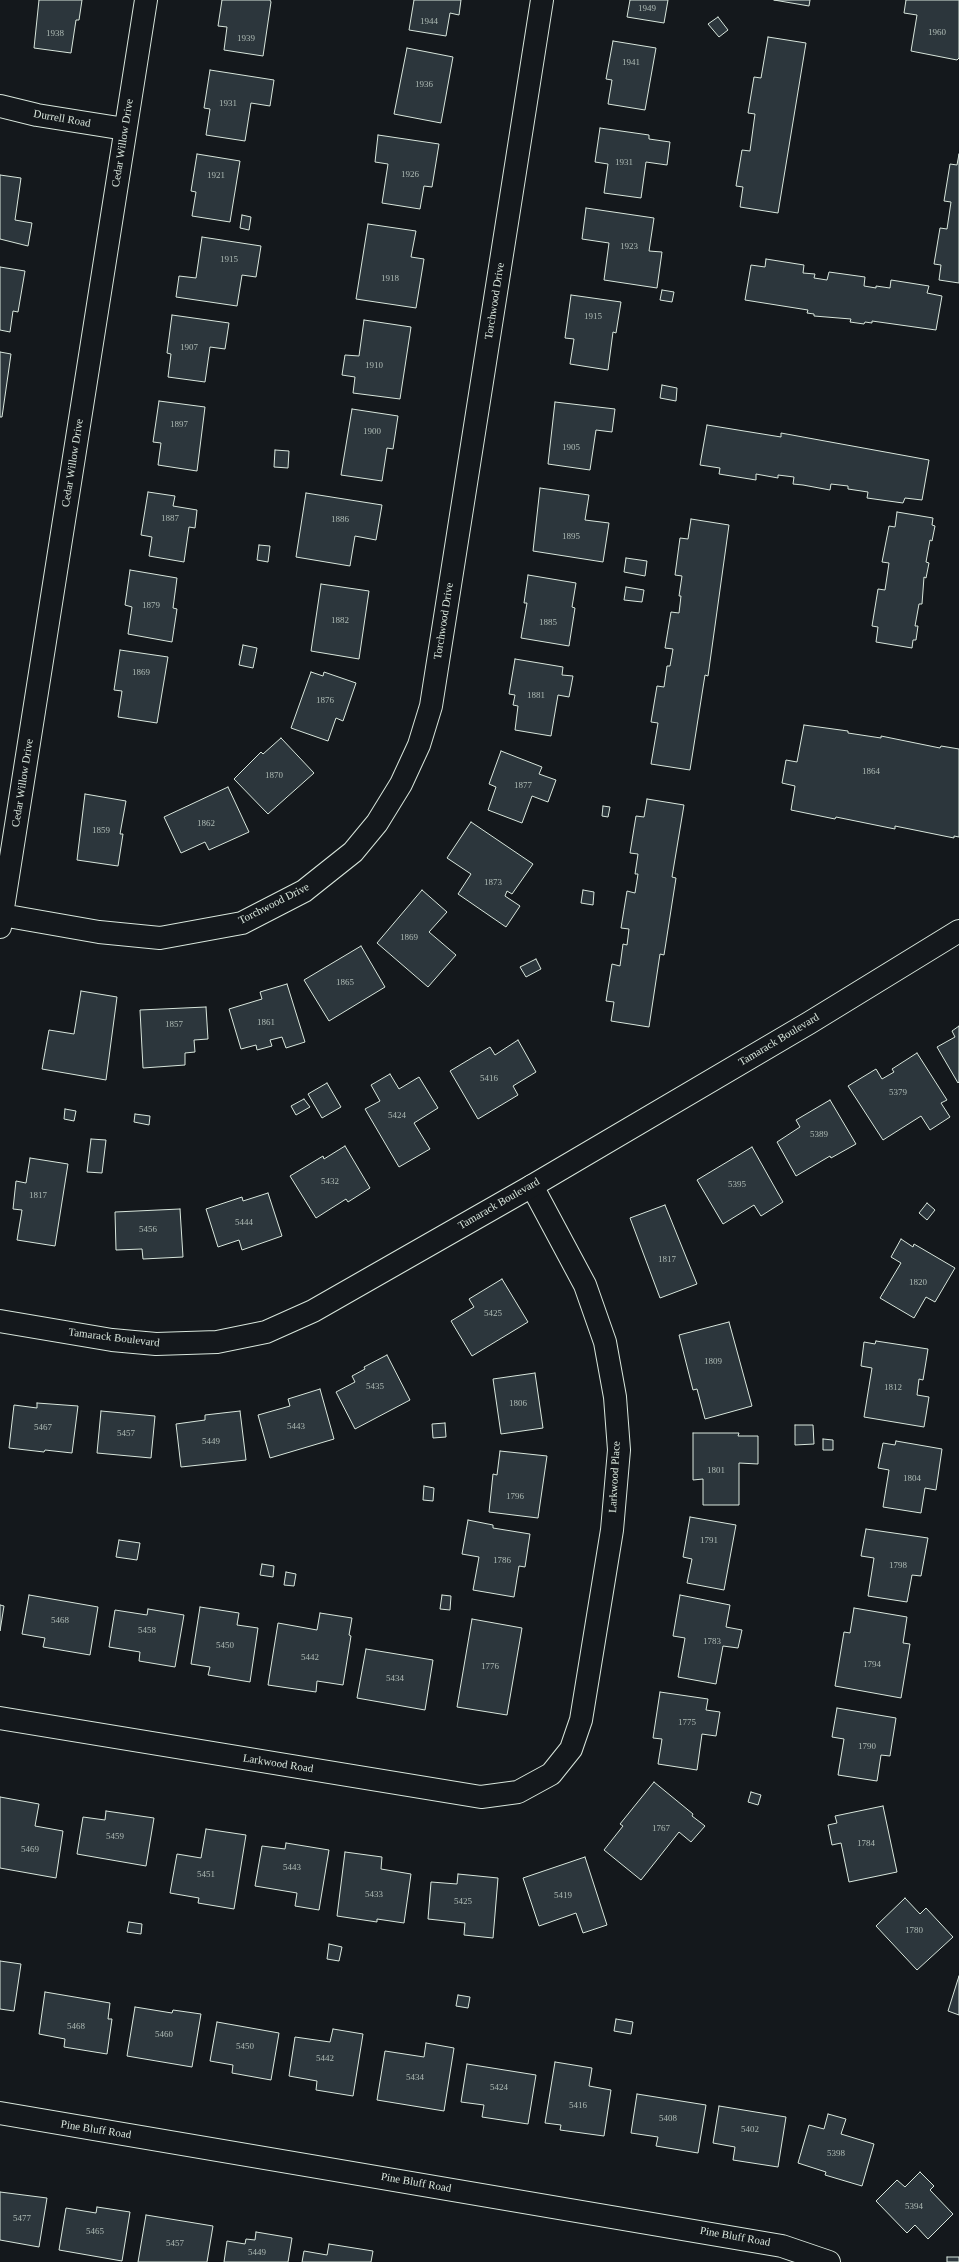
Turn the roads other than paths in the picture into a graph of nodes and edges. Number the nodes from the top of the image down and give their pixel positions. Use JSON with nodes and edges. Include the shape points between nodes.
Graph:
{"nodes":[{"id":1,"x":146,"y":0,"type":"edge"},
{"id":2,"x":542,"y":0,"type":"edge"},
{"id":3,"x":0,"y":106,"type":"edge"},
{"id":4,"x":125,"y":129,"type":"junction"},
{"id":5,"x":1,"y":921,"type":"edge"},
{"id":6,"x":959,"y":931,"type":"edge"},
{"id":7,"x":532,"y":1186,"type":"junction"},
{"id":8,"x":0,"y":1321,"type":"edge"},
{"id":9,"x":0,"y":1718,"type":"edge"},
{"id":10,"x":551,"y":1774,"type":"joint"},
{"id":11,"x":0,"y":2114,"type":"edge"},
{"id":12,"x":829,"y":2262,"type":"edge"}],
"edges":[{"from":1,"to":4,"type":"street","name":"Cedar Willow Drive"},
{"from":2,"to":5,"type":"street","name":"Torchwood Drive","via":[[431,706],[419,746],[401,784],[377,823],[353,852],[304,891],[242,923],[160,938]]},
{"from":3,"to":4,"type":"street","name":"Durrell Road","via":[[37,115]]},
{"from":4,"to":5,"type":"street","name":"Cedar Willow Drive"},
{"from":6,"to":7,"type":"street","name":"Tamarack Boulevard","via":[[809,1023]]},
{"from":7,"to":8,"type":"street","name":"Tamarack Boulevard","via":[[313,1311],[266,1332],[217,1342],[156,1344],[112,1340]]},
{"from":7,"to":10,"type":"street","name":"Larkwood Place","via":[[585,1285],[605,1342],[615,1398],[619,1450],[612,1530],[581,1720],[571,1750]]},
{"from":9,"to":10,"type":"street","name":"Larkwood Road","via":[[481,1797],[518,1792]]},
{"from":11,"to":12,"type":"street","name":"Pine Bluff Road","via":[[782,2246]]}]}
